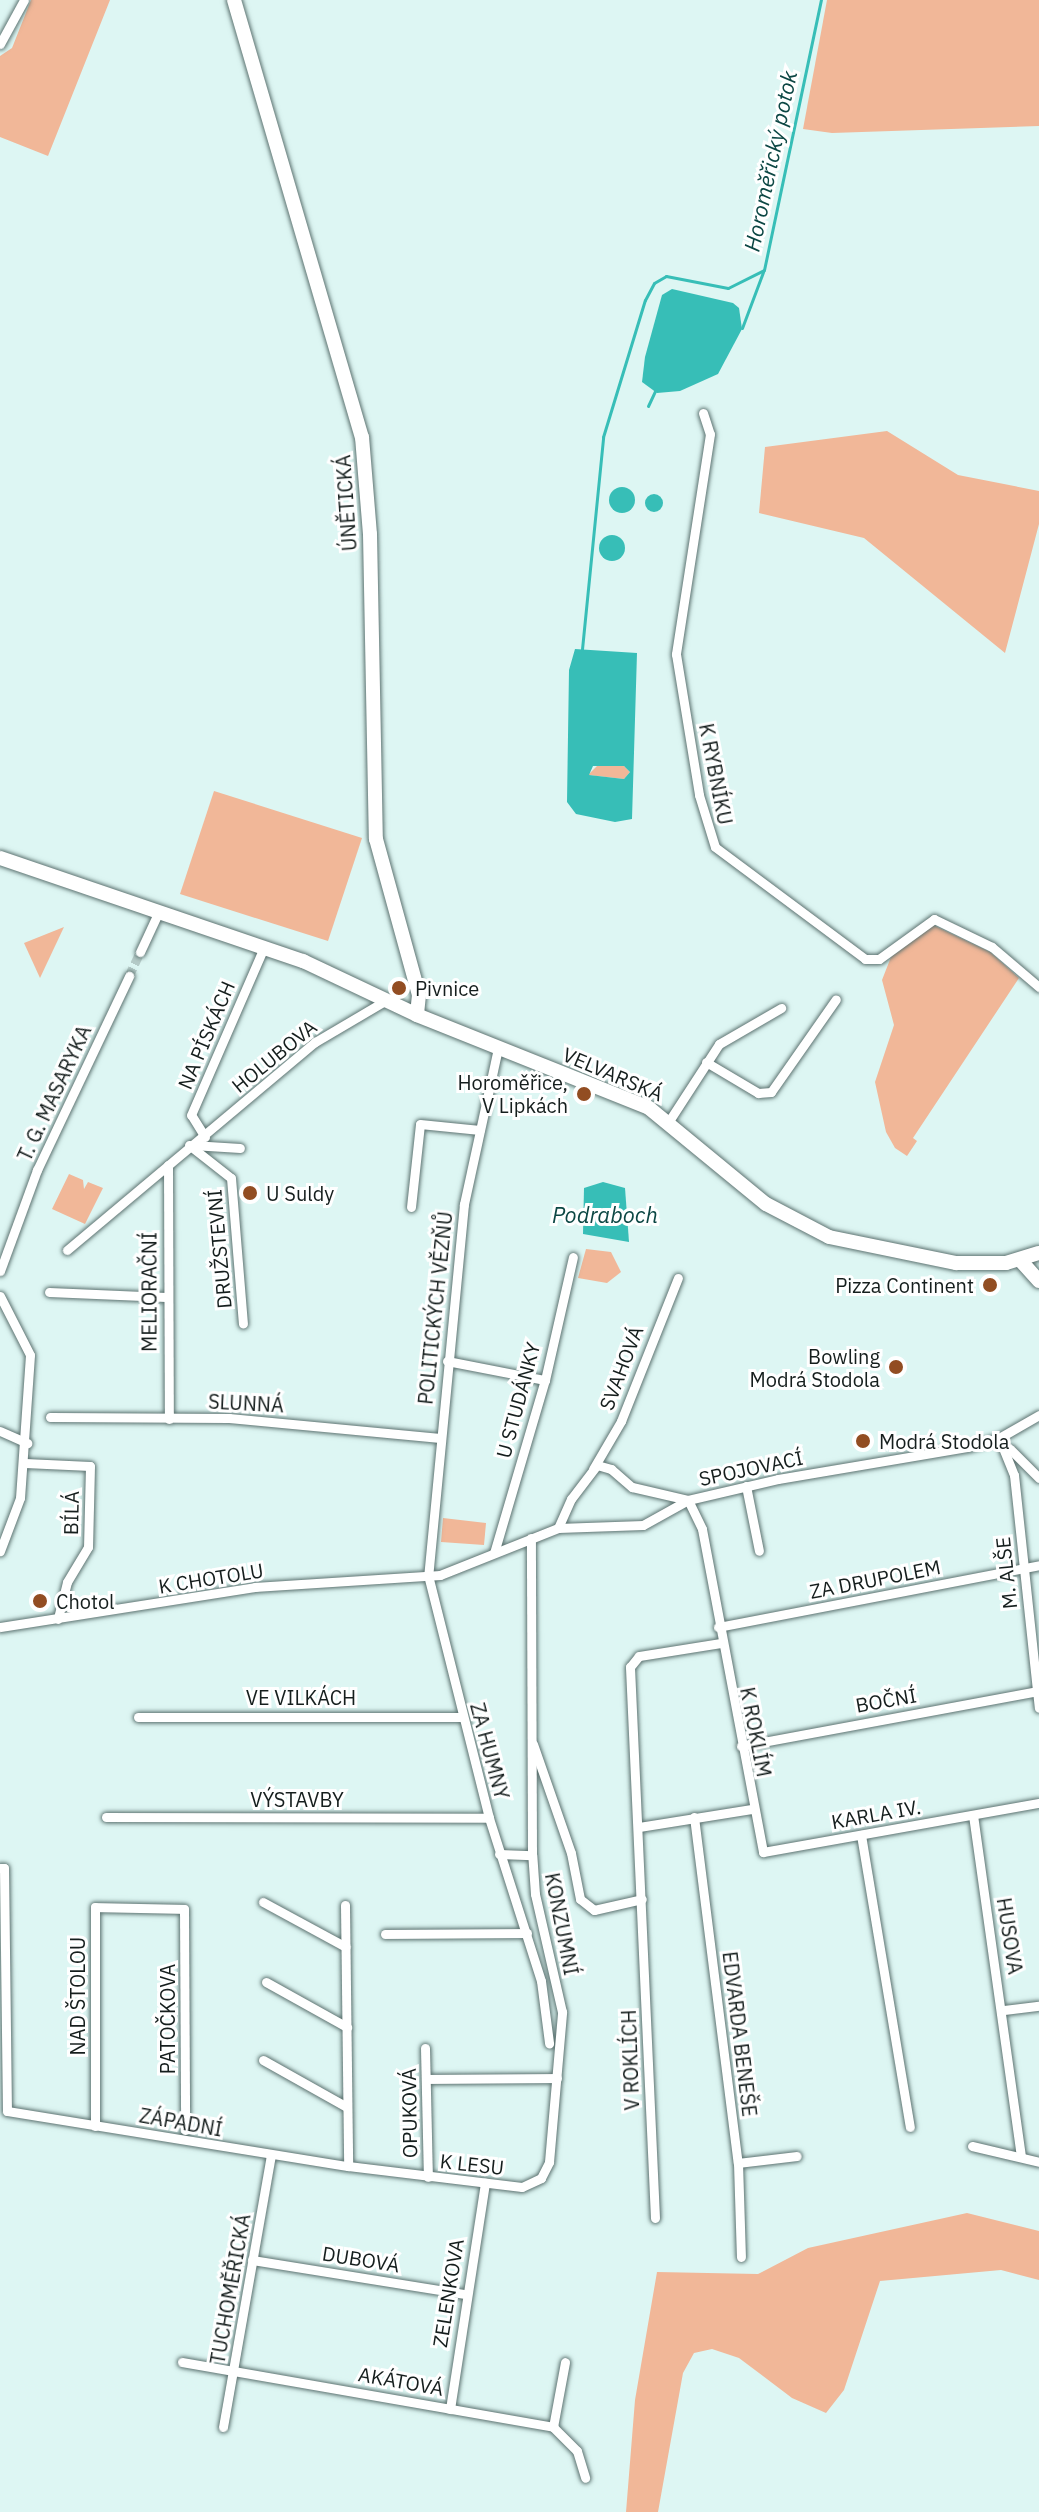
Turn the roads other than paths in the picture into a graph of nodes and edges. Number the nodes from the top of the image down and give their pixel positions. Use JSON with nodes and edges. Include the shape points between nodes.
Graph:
{"nodes":[{"id":1,"x":24,"y":0,"type":"edge"},
{"id":2,"x":234,"y":0,"type":"edge"},
{"id":3,"x":0,"y":44,"type":"edge"},
{"id":4,"x":703,"y":413,"type":"dead end"},
{"id":5,"x":0,"y":858,"type":"edge"},
{"id":6,"x":159,"y":911,"type":"junction"},
{"id":7,"x":264,"y":947,"type":"junction"},
{"id":8,"x":140,"y":952,"type":"tunnel mouth"},
{"id":9,"x":129,"y":976,"type":"tunnel mouth"},
{"id":10,"x":1039,"y":987,"type":"edge"},
{"id":11,"x":836,"y":999,"type":"dead end"},
{"id":12,"x":385,"y":1001,"type":"junction"},
{"id":13,"x":781,"y":1008,"type":"dead end"},
{"id":14,"x":417,"y":1015,"type":"junction"},
{"id":15,"x":498,"y":1048,"type":"junction"},
{"id":16,"x":706,"y":1062,"type":"junction"},
{"id":17,"x":669,"y":1121,"type":"junction"},
{"id":18,"x":480,"y":1130,"type":"junction"},
{"id":19,"x":205,"y":1137,"type":"junction"},
{"id":20,"x":189,"y":1145,"type":"junction"},
{"id":21,"x":240,"y":1148,"type":"dead end"},
{"id":22,"x":168,"y":1165,"type":"junction"},
{"id":23,"x":411,"y":1207,"type":"dead end"},
{"id":24,"x":67,"y":1250,"type":"dead end"},
{"id":25,"x":1039,"y":1253,"type":"edge"},
{"id":26,"x":573,"y":1257,"type":"dead end"},
{"id":27,"x":1021,"y":1261,"type":"junction"},
{"id":28,"x":0,"y":1271,"type":"edge"},
{"id":29,"x":678,"y":1278,"type":"dead end"},
{"id":30,"x":1039,"y":1281,"type":"edge"},
{"id":31,"x":49,"y":1292,"type":"dead end"},
{"id":32,"x":0,"y":1296,"type":"edge"},
{"id":33,"x":166,"y":1297,"type":"junction"},
{"id":34,"x":243,"y":1324,"type":"dead end"},
{"id":35,"x":447,"y":1361,"type":"junction"},
{"id":36,"x":545,"y":1380,"type":"junction"},
{"id":37,"x":1039,"y":1415,"type":"edge"},
{"id":38,"x":50,"y":1417,"type":"dead end"},
{"id":39,"x":169,"y":1419,"type":"junction"},
{"id":40,"x":0,"y":1431,"type":"edge"},
{"id":41,"x":440,"y":1438,"type":"junction"},
{"id":42,"x":999,"y":1438,"type":"junction"},
{"id":43,"x":27,"y":1443,"type":"junction"},
{"id":44,"x":25,"y":1463,"type":"junction"},
{"id":45,"x":593,"y":1469,"type":"junction"},
{"id":46,"x":1039,"y":1478,"type":"edge"},
{"id":47,"x":746,"y":1486,"type":"junction"},
{"id":48,"x":688,"y":1500,"type":"junction"},
{"id":49,"x":558,"y":1528,"type":"junction"},
{"id":50,"x":3,"y":1533,"type":"edge"},
{"id":51,"x":531,"y":1538,"type":"junction"},
{"id":52,"x":0,"y":1551,"type":"edge"},
{"id":53,"x":759,"y":1551,"type":"dead end"},
{"id":54,"x":494,"y":1553,"type":"junction"},
{"id":55,"x":1039,"y":1565,"type":"edge"},
{"id":56,"x":1024,"y":1569,"type":"junction"},
{"id":57,"x":428,"y":1575,"type":"junction"},
{"id":58,"x":58,"y":1619,"type":"junction"},
{"id":59,"x":0,"y":1627,"type":"edge"},
{"id":60,"x":718,"y":1627,"type":"junction"},
{"id":61,"x":721,"y":1643,"type":"junction"},
{"id":62,"x":1038,"y":1691,"type":"edge"},
{"id":63,"x":1039,"y":1708,"type":"edge"},
{"id":64,"x":138,"y":1717,"type":"dead end"},
{"id":65,"x":463,"y":1717,"type":"junction"},
{"id":66,"x":529,"y":1735,"type":"junction"},
{"id":67,"x":741,"y":1746,"type":"junction"},
{"id":68,"x":1039,"y":1803,"type":"edge"},
{"id":69,"x":752,"y":1809,"type":"junction"},
{"id":70,"x":973,"y":1815,"type":"junction"},
{"id":71,"x":106,"y":1817,"type":"dead end"},
{"id":72,"x":694,"y":1817,"type":"junction"},
{"id":73,"x":489,"y":1818,"type":"junction"},
{"id":74,"x":639,"y":1827,"type":"junction"},
{"id":75,"x":861,"y":1835,"type":"junction"},
{"id":76,"x":499,"y":1854,"type":"junction"},
{"id":77,"x":532,"y":1855,"type":"junction"},
{"id":78,"x":0,"y":1868,"type":"edge"},
{"id":79,"x":642,"y":1899,"type":"junction"},
{"id":80,"x":263,"y":1902,"type":"dead end"},
{"id":81,"x":345,"y":1905,"type":"dead end"},
{"id":82,"x":184,"y":1909,"type":"joint"},
{"id":83,"x":527,"y":1933,"type":"junction"},
{"id":84,"x":385,"y":1934,"type":"dead end"},
{"id":85,"x":346,"y":1947,"type":"junction"},
{"id":86,"x":536,"y":1961,"type":"junction"},
{"id":87,"x":550,"y":1961,"type":"junction"},
{"id":88,"x":266,"y":1982,"type":"dead end"},
{"id":89,"x":1039,"y":2006,"type":"edge"},
{"id":90,"x":1004,"y":2010,"type":"junction"},
{"id":91,"x":561,"y":2024,"type":"joint"},
{"id":92,"x":347,"y":2027,"type":"junction"},
{"id":93,"x":549,"y":2043,"type":"dead end"},
{"id":94,"x":425,"y":2048,"type":"dead end"},
{"id":95,"x":263,"y":2060,"type":"dead end"},
{"id":96,"x":557,"y":2078,"type":"junction"},
{"id":97,"x":426,"y":2079,"type":"junction"},
{"id":98,"x":345,"y":2106,"type":"junction"},
{"id":99,"x":95,"y":2126,"type":"junction"},
{"id":100,"x":910,"y":2127,"type":"dead end"},
{"id":101,"x":185,"y":2130,"type":"dead end"},
{"id":102,"x":972,"y":2146,"type":"dead end"},
{"id":103,"x":271,"y":2156,"type":"junction"},
{"id":104,"x":797,"y":2156,"type":"dead end"},
{"id":105,"x":1021,"y":2157,"type":"junction"},
{"id":106,"x":1039,"y":2162,"type":"edge"},
{"id":107,"x":738,"y":2163,"type":"junction"},
{"id":108,"x":348,"y":2166,"type":"junction"},
{"id":109,"x":428,"y":2177,"type":"junction"},
{"id":110,"x":485,"y":2183,"type":"junction"},
{"id":111,"x":655,"y":2218,"type":"dead end"},
{"id":112,"x":741,"y":2257,"type":"dead end"},
{"id":113,"x":252,"y":2260,"type":"junction"},
{"id":114,"x":465,"y":2294,"type":"junction"},
{"id":115,"x":182,"y":2362,"type":"dead end"},
{"id":116,"x":565,"y":2362,"type":"dead end"},
{"id":117,"x":235,"y":2369,"type":"junction"},
{"id":118,"x":450,"y":2409,"type":"junction"},
{"id":119,"x":223,"y":2427,"type":"dead end"},
{"id":120,"x":553,"y":2427,"type":"junction"},
{"id":121,"x":585,"y":2478,"type":"dead end"}],
"edges":[{"from":1,"to":3,"type":"street"},
{"from":2,"to":14,"type":"main road","name":"ÚNĚTICKÁ","via":[[362,437],[370,534],[376,839],[419,995]]},
{"from":4,"to":10,"type":"street","name":"K RYBNÍKU","via":[[710,434],[676,654],[699,795],[715,847],[865,959],[879,959],[934,919],[992,947]]},
{"from":5,"to":6,"type":"main road","name":"VELVARSKÁ"},
{"from":6,"to":7,"type":"main road","name":"VELVARSKÁ"},
{"from":6,"to":8,"type":"street"},
{"from":7,"to":12,"type":"main road","name":"VELVARSKÁ"},
{"from":7,"to":19,"type":"street","name":"NA PÍSKÁCH","via":[[191,1115]]},
{"from":9,"to":28,"type":"street","name":"T. G. MASARYKA","via":[[37,1170]]},
{"from":11,"to":16,"type":"street","via":[[771,1092],[758,1093]]},
{"from":12,"to":14,"type":"main road","name":"VELVARSKÁ"},
{"from":12,"to":19,"type":"street","name":"HOLUBOVA","via":[[315,1042]]},
{"from":13,"to":16,"type":"street","via":[[719,1044]]},
{"from":14,"to":15,"type":"main road","name":"VELVARSKÁ"},
{"from":15,"to":17,"type":"main road","name":"VELVARSKÁ"},
{"from":15,"to":18,"type":"street","name":"POLITICKÝCH VĚZŇŮ"},
{"from":16,"to":17,"type":"street"},
{"from":17,"to":27,"type":"main road","name":"VELVARSKÁ","via":[[766,1204],[829,1237],[956,1263]]},
{"from":18,"to":23,"type":"street","via":[[420,1124]]},
{"from":18,"to":35,"type":"street","name":"POLITICKÝCH VĚZŇŮ","via":[[464,1204]]},
{"from":19,"to":20,"type":"street","name":"HOLUBOVA"},
{"from":20,"to":21,"type":"street"},
{"from":20,"to":22,"type":"street","name":"HOLUBOVA"},
{"from":20,"to":34,"type":"street","name":"DRUŽSTEVNÍ","via":[[231,1178]]},
{"from":22,"to":24,"type":"street","name":"HOLUBOVA"},
{"from":22,"to":33,"type":"street","name":"MELIORAČNÍ"},
{"from":25,"to":27,"type":"main road","name":"VELVARSKÁ"},
{"from":26,"to":36,"type":"street","name":"U STUDÁNKY"},
{"from":27,"to":30,"type":"main road"},
{"from":29,"to":45,"type":"street","name":"SVAHOVÁ","via":[[621,1421]]},
{"from":31,"to":33,"type":"street"},
{"from":32,"to":43,"type":"street","via":[[30,1355]]},
{"from":33,"to":39,"type":"street","name":"MELIORAČNÍ"},
{"from":35,"to":36,"type":"street"},
{"from":35,"to":41,"type":"street","name":"POLITICKÝCH VĚZŇŮ"},
{"from":36,"to":54,"type":"street","name":"U STUDÁNKY"},
{"from":37,"to":42,"type":"street","name":"SPOJOVACÍ"},
{"from":38,"to":39,"type":"street","name":"SLUNNÁ"},
{"from":39,"to":41,"type":"street","name":"SLUNNÁ","via":[[229,1418]]},
{"from":40,"to":43,"type":"street"},
{"from":41,"to":57,"type":"street","name":"POLITICKÝCH VĚZŇŮ"},
{"from":42,"to":46,"type":"street"},
{"from":42,"to":47,"type":"street","name":"SPOJOVACÍ"},
{"from":42,"to":56,"type":"street","name":"M. ALŠE","via":[[1013,1467]]},
{"from":43,"to":44,"type":"street"},
{"from":44,"to":50,"type":"street","via":[[20,1498]]},
{"from":44,"to":58,"type":"street","name":"BÍLÁ","via":[[90,1466],[88,1547],[67,1582]]},
{"from":45,"to":48,"type":"street","via":[[603,1465],[632,1487]]},
{"from":45,"to":49,"type":"street","name":"SVAHOVÁ"},
{"from":47,"to":48,"type":"street","name":"SPOJOVACÍ"},
{"from":47,"to":53,"type":"street"},
{"from":48,"to":49,"type":"street","name":"SPOJOVACÍ","via":[[643,1525]]},
{"from":48,"to":60,"type":"street","name":"K ROKLÍM","via":[[702,1529]]},
{"from":49,"to":51,"type":"street","name":"SPOJOVACÍ"},
{"from":50,"to":52,"type":"street"},
{"from":51,"to":54,"type":"street","name":"SPOJOVACÍ"},
{"from":51,"to":66,"type":"street","name":"KONZUMNÍ"},
{"from":54,"to":57,"type":"street","name":"SPOJOVACÍ","via":[[452,1572]]},
{"from":55,"to":56,"type":"street","name":"ZA DRUPOLEM"},
{"from":56,"to":60,"type":"street","name":"ZA DRUPOLEM"},
{"from":56,"to":62,"type":"street","name":"M. ALŠE"},
{"from":57,"to":58,"type":"street","name":"K CHOTOLU","via":[[255,1587]]},
{"from":57,"to":65,"type":"street","name":"ZA HUMNY"},
{"from":58,"to":59,"type":"street","name":"K CHOTOLU"},
{"from":60,"to":61,"type":"street","name":"K ROKLÍM"},
{"from":61,"to":67,"type":"street","name":"K ROKLÍM"},
{"from":61,"to":74,"type":"street","via":[[639,1656],[632,1662]]},
{"from":62,"to":63,"type":"street","name":"M. ALŠE"},
{"from":62,"to":67,"type":"street","name":"BOČNÍ"},
{"from":64,"to":65,"type":"street","name":"VE VILKÁCH"},
{"from":65,"to":73,"type":"street","name":"ZA HUMNY"},
{"from":66,"to":77,"type":"street","name":"KONZUMNÍ"},
{"from":66,"to":79,"type":"street","name":"KONZUMNÍ","via":[[571,1853],[580,1899],[594,1910]]},
{"from":67,"to":69,"type":"street","name":"K ROKLÍM"},
{"from":68,"to":70,"type":"street","name":"KARLA IV."},
{"from":69,"to":72,"type":"street"},
{"from":69,"to":75,"type":"street","name":"KARLA IV.","via":[[763,1852]]},
{"from":70,"to":75,"type":"street","name":"KARLA IV."},
{"from":70,"to":90,"type":"street","name":"HUSOVA"},
{"from":71,"to":73,"type":"street","name":"VÝSTAVBY"},
{"from":72,"to":74,"type":"street"},
{"from":72,"to":107,"type":"street","name":"EDVARDA BENEŠE"},
{"from":73,"to":76,"type":"street","name":"ZA HUMNY"},
{"from":74,"to":79,"type":"street"},
{"from":75,"to":100,"type":"street"},
{"from":76,"to":77,"type":"street"},
{"from":76,"to":83,"type":"street","name":"ZA HUMNY"},
{"from":77,"to":87,"type":"street","name":"KONZUMNÍ"},
{"from":78,"to":99,"type":"street","name":"ZÁPADNÍ","via":[[7,2111]]},
{"from":79,"to":111,"type":"street","name":"V ROKLÍCH"},
{"from":80,"to":85,"type":"street"},
{"from":81,"to":85,"type":"street"},
{"from":82,"to":99,"type":"street","name":"NAD ŠTOLOU","via":[[95,1907]]},
{"from":82,"to":101,"type":"street","name":"PATOČKOVA"},
{"from":83,"to":84,"type":"street"},
{"from":83,"to":86,"type":"street","name":"ZA HUMNY"},
{"from":85,"to":92,"type":"street"},
{"from":86,"to":87,"type":"street"},
{"from":86,"to":93,"type":"street","name":"ZA HUMNY"},
{"from":87,"to":91,"type":"street","name":"KONZUMNÍ"},
{"from":88,"to":92,"type":"street"},
{"from":89,"to":90,"type":"street"},
{"from":90,"to":105,"type":"street","name":"HUSOVA"},
{"from":91,"to":96,"type":"street","name":"K LESU"},
{"from":92,"to":98,"type":"street"},
{"from":94,"to":97,"type":"street","name":"OPUKOVÁ"},
{"from":95,"to":98,"type":"street"},
{"from":96,"to":97,"type":"street"},
{"from":96,"to":110,"type":"street","name":"K LESU","via":[[545,2173],[522,2187]]},
{"from":97,"to":109,"type":"street","name":"OPUKOVÁ"},
{"from":98,"to":108,"type":"street"},
{"from":99,"to":103,"type":"street","name":"ZÁPADNÍ"},
{"from":102,"to":105,"type":"street"},
{"from":103,"to":108,"type":"street","name":"ZÁPADNÍ"},
{"from":103,"to":113,"type":"street","name":"TUCHOMĚŘICKÁ"},
{"from":104,"to":107,"type":"street"},
{"from":105,"to":106,"type":"street"},
{"from":107,"to":112,"type":"street","name":"EDVARDA BENEŠE"},
{"from":108,"to":109,"type":"street","name":"K LESU"},
{"from":109,"to":110,"type":"street","name":"K LESU"},
{"from":110,"to":114,"type":"street","name":"ZELENKOVA"},
{"from":113,"to":114,"type":"street","name":"DUBOVÁ"},
{"from":113,"to":117,"type":"street","name":"TUCHOMĚŘICKÁ"},
{"from":114,"to":118,"type":"street","name":"ZELENKOVA"},
{"from":115,"to":117,"type":"street","name":"AKÁTOVÁ"},
{"from":116,"to":120,"type":"street"},
{"from":117,"to":118,"type":"street","name":"AKÁTOVÁ"},
{"from":117,"to":119,"type":"street","name":"TUCHOMĚŘICKÁ"},
{"from":118,"to":120,"type":"street","name":"AKÁTOVÁ"},
{"from":120,"to":121,"type":"street","via":[[577,2451]]}]}
